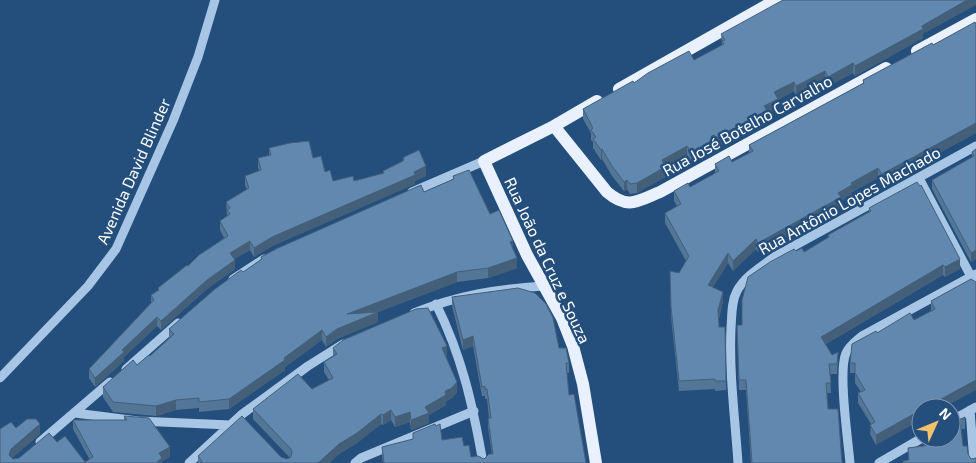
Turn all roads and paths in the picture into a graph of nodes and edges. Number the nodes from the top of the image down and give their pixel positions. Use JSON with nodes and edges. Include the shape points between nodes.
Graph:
{"nodes":[{"id":1,"x":215,"y":0,"type":"edge"},
{"id":2,"x":776,"y":0,"type":"edge"},
{"id":3,"x":976,"y":19,"type":"edge"},
{"id":4,"x":554,"y":126,"type":"junction"},
{"id":5,"x":976,"y":146,"type":"edge"},
{"id":6,"x":484,"y":161,"type":"junction"},
{"id":7,"x":919,"y":178,"type":"junction"},
{"id":8,"x":404,"y":195,"type":"edge"},
{"id":9,"x":275,"y":252,"type":"edge"},
{"id":10,"x":973,"y":275,"type":"edge"},
{"id":11,"x":225,"y":284,"type":"edge"},
{"id":12,"x":543,"y":286,"type":"junction"},
{"id":13,"x":976,"y":286,"type":"edge"},
{"id":14,"x":436,"y":304,"type":"junction"},
{"id":15,"x":403,"y":318,"type":"edge"},
{"id":16,"x":182,"y":320,"type":"edge"},
{"id":17,"x":355,"y":338,"type":"edge"},
{"id":18,"x":0,"y":378,"type":"edge"},
{"id":19,"x":973,"y":408,"type":"edge"},
{"id":20,"x":474,"y":411,"type":"junction"},
{"id":21,"x":75,"y":413,"type":"junction"},
{"id":22,"x":961,"y":415,"type":"edge"},
{"id":23,"x":230,"y":425,"type":"junction"},
{"id":24,"x":911,"y":444,"type":"edge"},
{"id":25,"x":30,"y":450,"type":"edge"},
{"id":26,"x":359,"y":461,"type":"edge"},
{"id":27,"x":189,"y":463,"type":"edge"},
{"id":28,"x":483,"y":463,"type":"edge"},
{"id":29,"x":596,"y":463,"type":"edge"},
{"id":30,"x":738,"y":463,"type":"edge"},
{"id":31,"x":850,"y":463,"type":"edge"},
{"id":32,"x":879,"y":463,"type":"edge"},
{"id":33,"x":974,"y":463,"type":"edge"}],
"edges":[{"from":1,"to":18,"type":"street","name":"Avenida David Blinder","via":[[198,57],[173,121],[116,249],[88,286]]},
{"from":2,"to":4,"type":"main road"},
{"from":3,"to":4,"type":"main road","name":"Rua José Botelho Carvalho","via":[[638,202],[625,203],[607,192]]},
{"from":4,"to":6,"type":"main road"},
{"from":5,"to":7,"type":"street","name":"Rua Antônio Lopes Machado"},
{"from":6,"to":8,"type":"street"},
{"from":6,"to":12,"type":"main road","name":"Rua João da Cruz e Souza"},
{"from":7,"to":10,"type":"street"},
{"from":7,"to":30,"type":"street","name":"Rua Antônio Lopes Machado","via":[[774,257],[750,275],[737,290],[730,350]]},
{"from":9,"to":11,"type":"street"},
{"from":10,"to":13,"type":"street"},
{"from":10,"to":31,"type":"street","via":[[862,336],[846,352],[843,372]]},
{"from":12,"to":14,"type":"street","via":[[512,288]]},
{"from":12,"to":29,"type":"main road","name":"Rua João da Cruz e Souza","via":[[562,318],[573,346]]},
{"from":14,"to":15,"type":"street"},
{"from":14,"to":20,"type":"street","via":[[459,359]]},
{"from":16,"to":21,"type":"street"},
{"from":17,"to":23,"type":"street","via":[[332,350],[244,418]]},
{"from":19,"to":22,"type":"street"},
{"from":19,"to":33,"type":"street"},
{"from":20,"to":26,"type":"street"},
{"from":20,"to":28,"type":"street"},
{"from":21,"to":23,"type":"street","via":[[138,421]]},
{"from":21,"to":25,"type":"street"},
{"from":23,"to":27,"type":"street"},
{"from":24,"to":32,"type":"street"}]}
